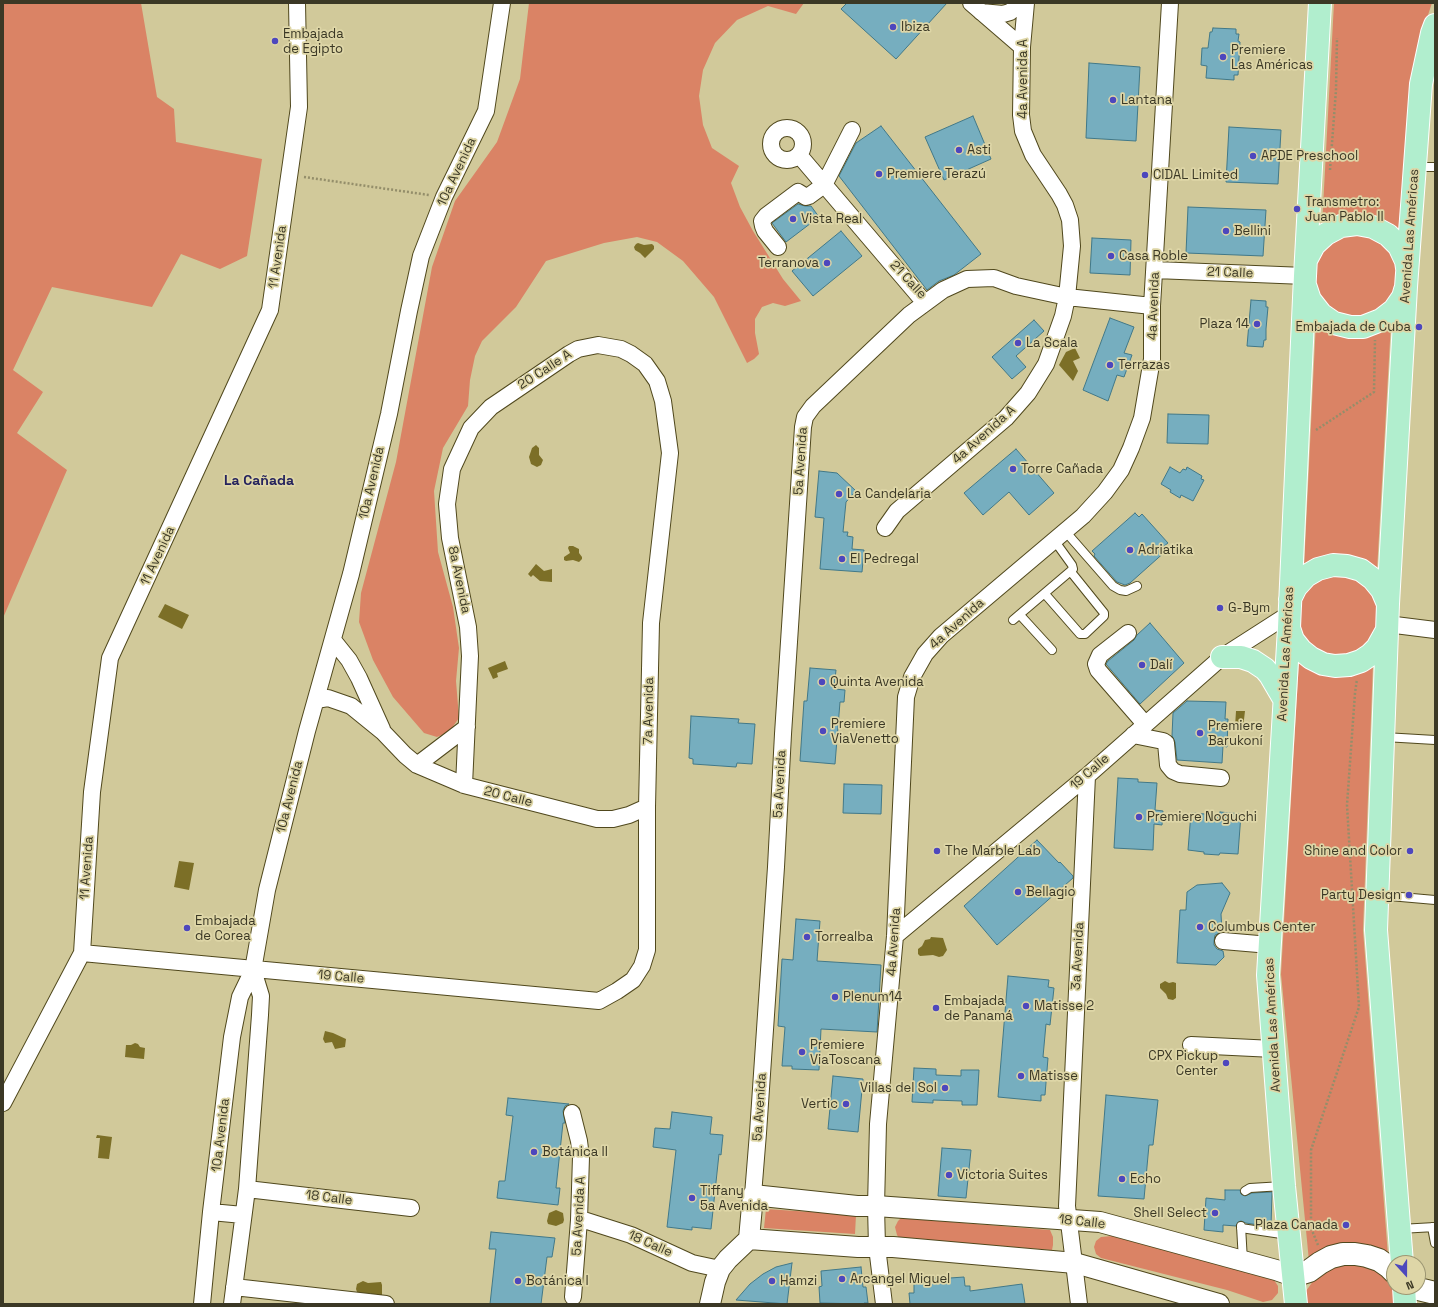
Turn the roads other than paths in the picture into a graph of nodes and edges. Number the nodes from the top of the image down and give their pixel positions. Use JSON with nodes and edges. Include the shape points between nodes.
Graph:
{"nodes":[{"id":1,"x":297,"y":3,"type":"edge"},
{"id":2,"x":502,"y":3,"type":"edge"},
{"id":3,"x":1021,"y":3,"type":"edge"},
{"id":4,"x":1026,"y":3,"type":"edge"},
{"id":5,"x":1170,"y":3,"type":"edge"},
{"id":6,"x":1320,"y":3,"type":"edge"},
{"id":7,"x":976,"y":8,"type":"edge"},
{"id":8,"x":1435,"y":25,"type":"edge"},
{"id":9,"x":1022,"y":47,"type":"junction"},
{"id":10,"x":852,"y":130,"type":"dead end"},
{"id":11,"x":799,"y":155,"type":"dead end"},
{"id":12,"x":1425,"y":167,"type":"edge"},
{"id":13,"x":824,"y":185,"type":"junction"},
{"id":14,"x":778,"y":247,"type":"dead end"},
{"id":15,"x":1155,"y":270,"type":"junction"},
{"id":16,"x":1305,"y":273,"type":"junction"},
{"id":17,"x":1407,"y":282,"type":"junction"},
{"id":18,"x":1067,"y":297,"type":"junction"},
{"id":19,"x":925,"y":303,"type":"junction"},
{"id":20,"x":1152,"y":306,"type":"junction"},
{"id":21,"x":663,"y":401,"type":"joint"},
{"id":22,"x":466,"y":438,"type":"joint"},
{"id":23,"x":885,"y":528,"type":"dead end"},
{"id":24,"x":1059,"y":535,"type":"junction"},
{"id":25,"x":1071,"y":572,"type":"junction"},
{"id":26,"x":1137,"y":586,"type":"dead end"},
{"id":27,"x":1045,"y":594,"type":"junction"},
{"id":28,"x":1289,"y":614,"type":"junction"},
{"id":29,"x":1020,"y":615,"type":"junction"},
{"id":30,"x":1387,"y":619,"type":"junction"},
{"id":31,"x":1013,"y":620,"type":"dead end"},
{"id":32,"x":1435,"y":630,"type":"edge"},
{"id":33,"x":1128,"y":633,"type":"dead end"},
{"id":34,"x":333,"y":640,"type":"junction"},
{"id":35,"x":1052,"y":650,"type":"dead end"},
{"id":36,"x":1222,"y":657,"type":"junction"},
{"id":37,"x":1284,"y":699,"type":"junction"},
{"id":38,"x":316,"y":700,"type":"junction"},
{"id":39,"x":1145,"y":724,"type":"junction"},
{"id":40,"x":467,"y":727,"type":"junction"},
{"id":41,"x":383,"y":732,"type":"junction"},
{"id":42,"x":1133,"y":736,"type":"junction"},
{"id":43,"x":1383,"y":737,"type":"junction"},
{"id":44,"x":1435,"y":740,"type":"edge"},
{"id":45,"x":417,"y":765,"type":"junction"},
{"id":46,"x":1087,"y":776,"type":"junction"},
{"id":47,"x":1221,"y":778,"type":"dead end"},
{"id":48,"x":464,"y":785,"type":"junction"},
{"id":49,"x":647,"y":807,"type":"junction"},
{"id":50,"x":1377,"y":895,"type":"junction"},
{"id":51,"x":1435,"y":900,"type":"edge"},
{"id":52,"x":895,"y":936,"type":"junction"},
{"id":53,"x":1222,"y":940,"type":"dead end"},
{"id":54,"x":1270,"y":945,"type":"junction"},
{"id":55,"x":82,"y":953,"type":"junction"},
{"id":56,"x":253,"y":970,"type":"junction"},
{"id":57,"x":599,"y":1001,"type":"joint"},
{"id":58,"x":1191,"y":1045,"type":"dead end"},
{"id":59,"x":1274,"y":1049,"type":"junction"},
{"id":60,"x":3,"y":1103,"type":"edge"},
{"id":61,"x":572,"y":1112,"type":"dead end"},
{"id":62,"x":1284,"y":1186,"type":"junction"},
{"id":63,"x":247,"y":1189,"type":"junction"},
{"id":64,"x":1245,"y":1191,"type":"dead end"},
{"id":65,"x":753,"y":1195,"type":"junction"},
{"id":66,"x":876,"y":1206,"type":"junction"},
{"id":67,"x":412,"y":1208,"type":"dead end"},
{"id":68,"x":211,"y":1212,"type":"junction"},
{"id":69,"x":243,"y":1215,"type":"junction"},
{"id":70,"x":580,"y":1220,"type":"junction"},
{"id":71,"x":1068,"y":1220,"type":"junction"},
{"id":72,"x":1434,"y":1227,"type":"edge"},
{"id":73,"x":1399,"y":1229,"type":"junction"},
{"id":74,"x":1289,"y":1235,"type":"junction"},
{"id":75,"x":749,"y":1239,"type":"junction"},
{"id":76,"x":1435,"y":1243,"type":"edge"},
{"id":77,"x":877,"y":1247,"type":"junction"},
{"id":78,"x":1401,"y":1255,"type":"edge"},
{"id":79,"x":1243,"y":1261,"type":"junction"},
{"id":80,"x":1074,"y":1263,"type":"junction"},
{"id":81,"x":1386,"y":1265,"type":"edge"},
{"id":82,"x":720,"y":1269,"type":"junction"},
{"id":83,"x":1293,"y":1276,"type":"junction"},
{"id":84,"x":234,"y":1287,"type":"junction"},
{"id":85,"x":574,"y":1297,"type":"dead end"},
{"id":86,"x":202,"y":1304,"type":"edge"},
{"id":87,"x":232,"y":1304,"type":"edge"},
{"id":88,"x":386,"y":1304,"type":"edge"},
{"id":89,"x":710,"y":1304,"type":"edge"},
{"id":90,"x":884,"y":1304,"type":"edge"},
{"id":91,"x":1079,"y":1304,"type":"edge"},
{"id":92,"x":1219,"y":1304,"type":"edge"},
{"id":93,"x":1296,"y":1304,"type":"edge"}],
"edges":[{"from":1,"to":55,"type":"street","name":"11 Avenida","via":[[299,107],[270,310],[110,658],[92,792]]},
{"from":2,"to":34,"type":"street","name":"10a Avenida","via":[[486,111],[444,197],[421,256],[389,414]]},
{"from":3,"to":7,"type":"street","via":[[1003,14]]},
{"from":4,"to":9,"type":"street","name":"4a Avenida A"},
{"from":5,"to":15,"type":"street","name":"4a Avenida"},
{"from":6,"to":16,"type":"main road","name":"Avenida Las Américas"},
{"from":7,"to":9,"type":"street"},
{"from":8,"to":12,"type":"main road","name":"Avenida Las Américas","via":[[1421,84]]},
{"from":9,"to":18,"type":"street","name":"4a Avenida A","via":[[1023,131],[1032,155],[1059,194],[1070,220],[1072,246]]},
{"from":10,"to":13,"type":"street"},
{"from":11,"to":13,"type":"street","name":"21 Calle"},
{"from":12,"to":17,"type":"main road","name":"Avenida Las Américas"},
{"from":13,"to":14,"type":"street","via":[[806,197],[800,192],[796,193],[762,221],[765,231]]},
{"from":13,"to":19,"type":"street","name":"21 Calle"},
{"from":15,"to":16,"type":"street","name":"21 Calle"},
{"from":15,"to":20,"type":"street","name":"4a Avenida"},
{"from":16,"to":17,"type":"main road","via":[[1310,300],[1321,314],[1334,323],[1350,327],[1376,323],[1394,310],[1403,297]]},
{"from":16,"to":17,"type":"main road","via":[[1314,245],[1326,234],[1341,226],[1357,224],[1373,227],[1388,235],[1399,246],[1406,261]]},
{"from":16,"to":28,"type":"main road","name":"Avenida Las Américas"},
{"from":17,"to":30,"type":"main road","name":"Avenida Las Américas"},
{"from":18,"to":19,"type":"street","name":"21 Calle","via":[[1016,286],[994,278],[982,278],[968,279],[943,290]]},
{"from":18,"to":20,"type":"street","name":"21 Calle"},
{"from":18,"to":23,"type":"street","name":"4a Avenida A","via":[[1046,364],[1028,393],[1006,418],[898,512]]},
{"from":19,"to":65,"type":"street","name":"5a Avenida","via":[[813,406],[805,417],[803,426]]},
{"from":20,"to":24,"type":"street","name":"4a Avenida","via":[[1152,359],[1142,418],[1132,448],[1121,470],[1105,492],[1083,516]]},
{"from":21,"to":22,"type":"street","name":"20 Calle A","via":[[652,372],[639,359],[611,346],[588,346],[569,354],[491,406],[471,428]]},
{"from":21,"to":49,"type":"street","name":"7a Avenida","via":[[670,453],[651,623]]},
{"from":22,"to":40,"type":"street","name":"8a Avenida","via":[[452,469],[447,504],[450,538],[468,627],[470,656]]},
{"from":24,"to":25,"type":"lane","via":[[1072,565]]},
{"from":24,"to":26,"type":"lane","via":[[1113,586],[1126,591]]},
{"from":24,"to":52,"type":"street","name":"4a Avenida","via":[[941,636],[925,654],[912,677],[906,697]]},
{"from":25,"to":27,"type":"lane"},
{"from":25,"to":27,"type":"lane","via":[[1104,613],[1104,616],[1085,634],[1080,634]]},
{"from":27,"to":29,"type":"lane"},
{"from":28,"to":30,"type":"main road","via":[[1293,640],[1301,650],[1323,664],[1335,666],[1348,665],[1370,656],[1377,648]]},
{"from":28,"to":30,"type":"main road","via":[[1296,587],[1306,576],[1333,565],[1361,570],[1373,579],[1382,590]]},
{"from":28,"to":36,"type":"street","name":"19 Calle"},
{"from":28,"to":37,"type":"main road","name":"Avenida Las Américas"},
{"from":29,"to":31,"type":"lane"},
{"from":29,"to":35,"type":"lane"},
{"from":30,"to":32,"type":"street"},
{"from":30,"to":43,"type":"main road","name":"Avenida Las Américas"},
{"from":33,"to":39,"type":"street","via":[[1100,655],[1096,664],[1102,675]]},
{"from":34,"to":38,"type":"street","name":"10a Avenida"},
{"from":34,"to":41,"type":"street","name":"20 Calle","via":[[350,660]]},
{"from":36,"to":37,"type":"main road","via":[[1241,657],[1265,669]]},
{"from":36,"to":39,"type":"street","name":"19 Calle"},
{"from":37,"to":54,"type":"main road","name":"Avenida Las Américas"},
{"from":38,"to":41,"type":"street","name":"20 Calle","via":[[328,698],[351,706]]},
{"from":38,"to":56,"type":"street","name":"10a Avenida","via":[[267,890]]},
{"from":39,"to":42,"type":"street","name":"19 Calle"},
{"from":40,"to":45,"type":"street"},
{"from":40,"to":48,"type":"street","name":"8a Avenida"},
{"from":41,"to":45,"type":"street","name":"20 Calle"},
{"from":42,"to":46,"type":"street","name":"19 Calle"},
{"from":42,"to":47,"type":"street","via":[[1163,740],[1166,743],[1168,765],[1173,771]]},
{"from":43,"to":44,"type":"lane"},
{"from":43,"to":50,"type":"main road","name":"Avenida Las Américas"},
{"from":45,"to":48,"type":"street","name":"20 Calle"},
{"from":46,"to":52,"type":"street","name":"19 Calle"},
{"from":46,"to":71,"type":"street","name":"3a Avenida"},
{"from":48,"to":49,"type":"street","name":"20 Calle","via":[[597,819],[613,819]]},
{"from":49,"to":57,"type":"street","name":"7a Avenida","via":[[646,950],[642,966],[633,980],[618,992]]},
{"from":50,"to":51,"type":"lane"},
{"from":50,"to":73,"type":"main road","name":"Avenida Las Américas","via":[[1376,930]]},
{"from":52,"to":66,"type":"street","name":"4a Avenida","via":[[878,1124]]},
{"from":53,"to":54,"type":"street"},
{"from":54,"to":59,"type":"main road","name":"Avenida Las Américas","via":[[1268,975]]},
{"from":55,"to":56,"type":"street","name":"19 Calle"},
{"from":55,"to":60,"type":"street","name":"11 Avenida"},
{"from":56,"to":57,"type":"street","name":"19 Calle"},
{"from":56,"to":63,"type":"street","name":"10a Avenida","via":[[261,996]]},
{"from":56,"to":68,"type":"street","name":"10a Avenida","via":[[240,997],[232,1037]]},
{"from":58,"to":59,"type":"street"},
{"from":59,"to":62,"type":"main road","name":"Avenida Las Américas"},
{"from":61,"to":70,"type":"street","name":"5a Avenida A","via":[[580,1141]]},
{"from":62,"to":64,"type":"lane","via":[[1250,1188]]},
{"from":62,"to":74,"type":"main road","name":"Avenida Las Américas"},
{"from":63,"to":67,"type":"street","name":"18 Calle"},
{"from":63,"to":69,"type":"street","name":"10a Avenida"},
{"from":65,"to":66,"type":"street","name":"18 Calle"},
{"from":65,"to":75,"type":"street","name":"5a Avenida"},
{"from":66,"to":71,"type":"street","name":"18 Calle"},
{"from":66,"to":77,"type":"street","name":"4a Avenida"},
{"from":68,"to":69,"type":"street"},
{"from":68,"to":86,"type":"street","name":"10a Avenida"},
{"from":69,"to":84,"type":"street","name":"10a Avenida"},
{"from":70,"to":82,"type":"street","name":"18 Calle","via":[[631,1235],[692,1263]]},
{"from":70,"to":85,"type":"street","name":"5a Avenida A"},
{"from":71,"to":79,"type":"street","name":"18 Calle","via":[[1100,1222]]},
{"from":71,"to":80,"type":"street","name":"3a Avenida"},
{"from":72,"to":73,"type":"lane"},
{"from":72,"to":76,"type":"lane"},
{"from":73,"to":78,"type":"main road","name":"Avenida Las Américas"},
{"from":74,"to":79,"type":"lane","via":[[1241,1227]]},
{"from":74,"to":83,"type":"main road","name":"Avenida Las Américas"},
{"from":75,"to":77,"type":"street"},
{"from":75,"to":82,"type":"street"},
{"from":77,"to":80,"type":"street"},
{"from":77,"to":90,"type":"street","name":"4a Avenida"},
{"from":79,"to":83,"type":"street","name":"18 Calle"},
{"from":80,"to":91,"type":"street","name":"3a Avenida"},
{"from":80,"to":92,"type":"street"},
{"from":81,"to":83,"type":"main road","via":[[1367,1256],[1343,1254],[1324,1261],[1310,1271]]},
{"from":82,"to":89,"type":"street"},
{"from":83,"to":93,"type":"main road","name":"Avenida Las Américas"},
{"from":84,"to":87,"type":"street","name":"10a Avenida"},
{"from":84,"to":88,"type":"street"}]}
